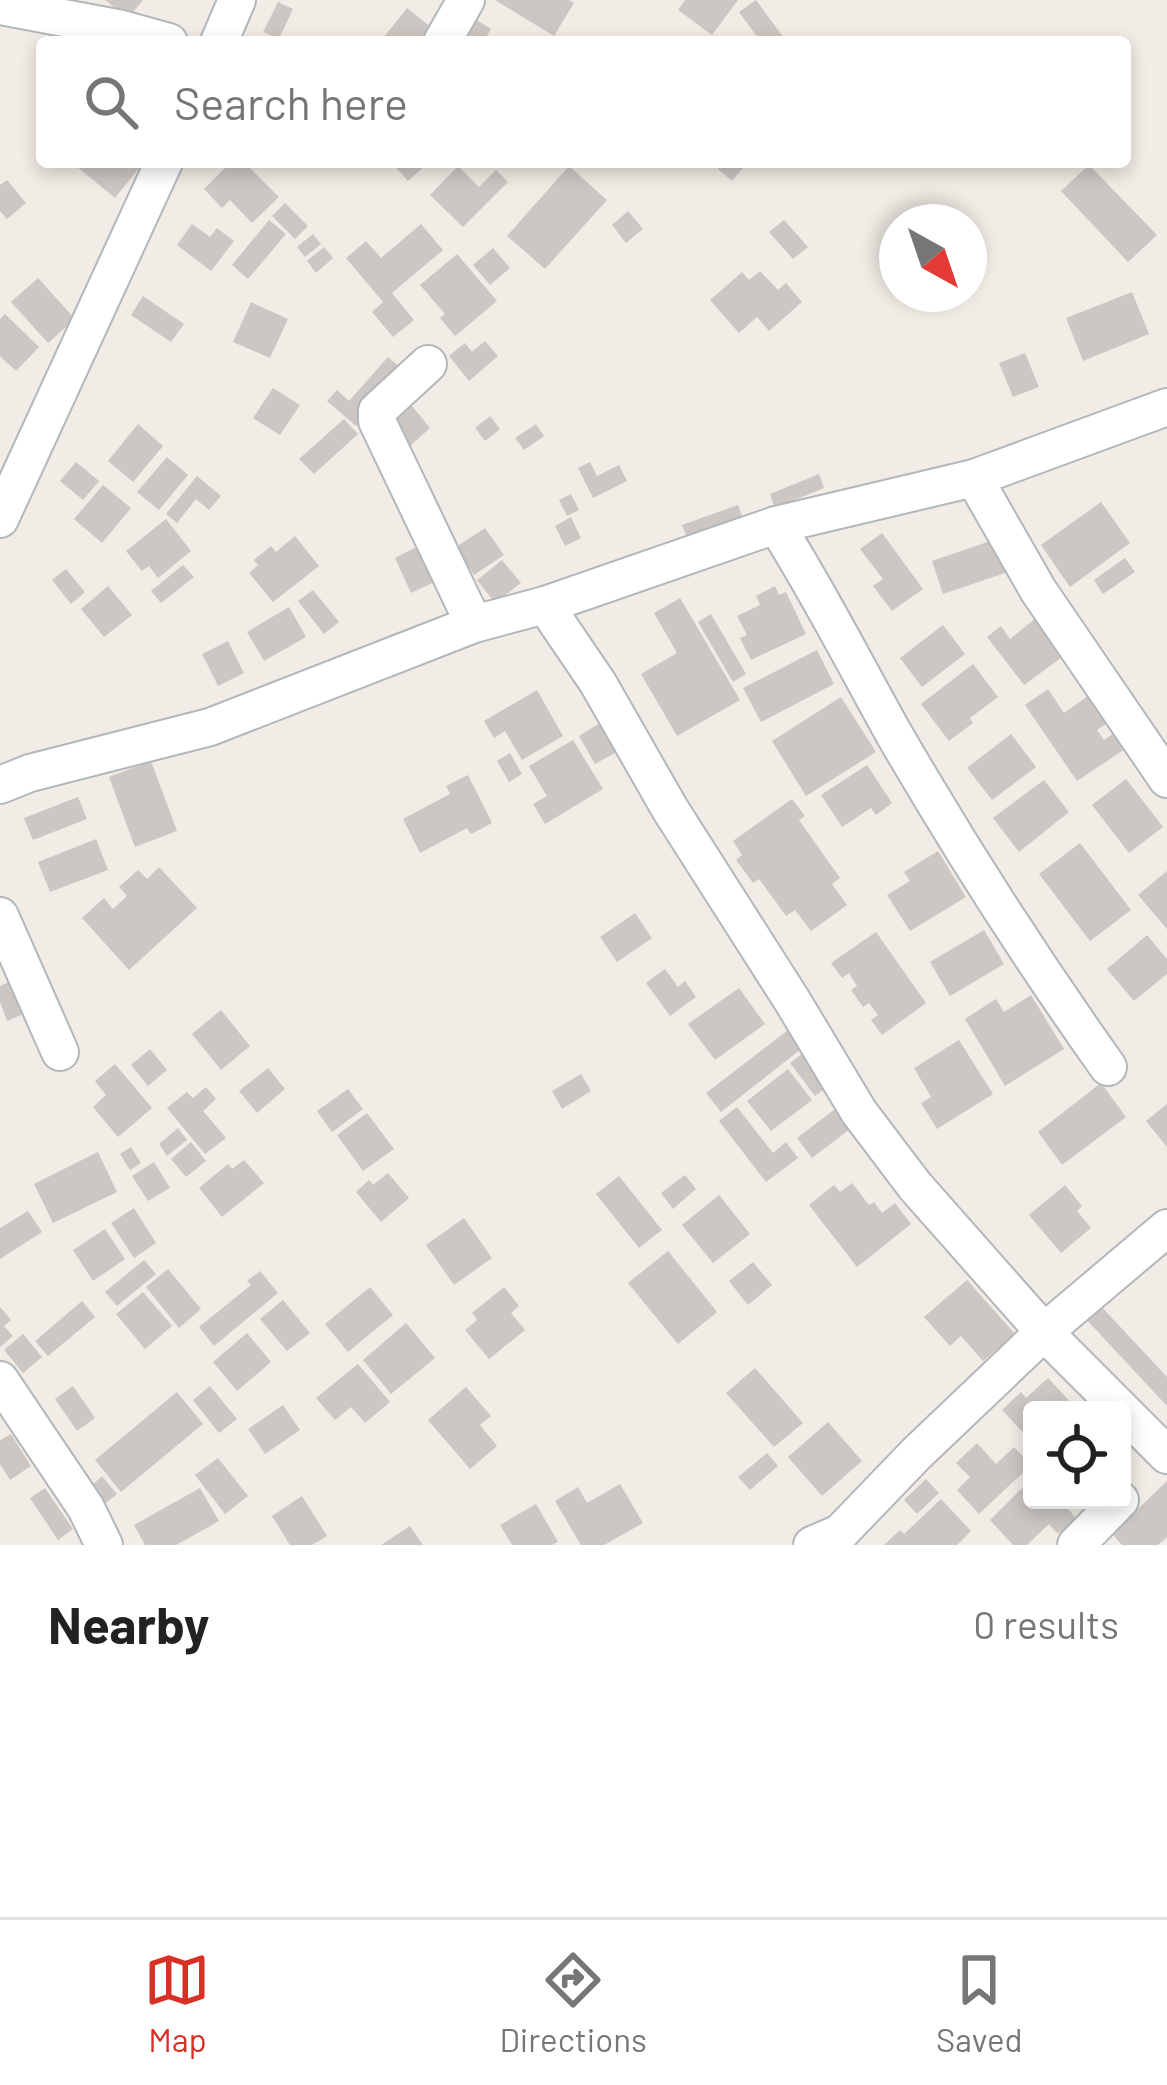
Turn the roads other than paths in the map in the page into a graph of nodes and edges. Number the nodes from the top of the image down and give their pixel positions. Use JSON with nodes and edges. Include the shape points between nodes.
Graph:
{"nodes":[{"id":1,"x":236,"y":0,"type":"edge"},
{"id":2,"x":466,"y":0,"type":"edge"},
{"id":3,"x":0,"y":6,"type":"edge"},
{"id":4,"x":147,"y":36,"type":"edge"},
{"id":5,"x":221,"y":36,"type":"edge"},
{"id":6,"x":445,"y":36,"type":"edge"},
{"id":7,"x":161,"y":168,"type":"edge"},
{"id":8,"x":428,"y":364,"type":"dead end"},
{"id":9,"x":1167,"y":407,"type":"edge"},
{"id":10,"x":974,"y":478,"type":"junction"},
{"id":11,"x":0,"y":519,"type":"edge"},
{"id":12,"x":776,"y":525,"type":"junction"},
{"id":13,"x":545,"y":604,"type":"junction"},
{"id":14,"x":474,"y":624,"type":"junction"},
{"id":15,"x":1167,"y":779,"type":"edge"},
{"id":16,"x":0,"y":785,"type":"edge"},
{"id":17,"x":0,"y":916,"type":"edge"},
{"id":18,"x":60,"y":1052,"type":"dead end"},
{"id":19,"x":1108,"y":1067,"type":"dead end"},
{"id":20,"x":1167,"y":1228,"type":"edge"},
{"id":21,"x":1043,"y":1332,"type":"junction"},
{"id":22,"x":0,"y":1380,"type":"edge"},
{"id":23,"x":1167,"y":1454,"type":"edge"},
{"id":24,"x":1131,"y":1489,"type":"edge"},
{"id":25,"x":1111,"y":1509,"type":"edge"},
{"id":26,"x":104,"y":1545,"type":"edge"},
{"id":27,"x":812,"y":1545,"type":"edge"},
{"id":28,"x":1076,"y":1545,"type":"edge"}],
"edges":[{"from":1,"to":5,"type":"street"},
{"from":2,"to":6,"type":"street"},
{"from":3,"to":4,"type":"street"},
{"from":7,"to":11,"type":"street"},
{"from":8,"to":14,"type":"street","via":[[376,411],[377,421]]},
{"from":9,"to":10,"type":"street"},
{"from":10,"to":12,"type":"street"},
{"from":10,"to":15,"type":"street","via":[[1038,590]]},
{"from":12,"to":13,"type":"street"},
{"from":12,"to":19,"type":"street","via":[[896,737]]},
{"from":13,"to":14,"type":"street"},
{"from":13,"to":21,"type":"street","via":[[859,1112]]},
{"from":14,"to":16,"type":"street","via":[[210,727]]},
{"from":17,"to":18,"type":"street"},
{"from":20,"to":21,"type":"street"},
{"from":21,"to":23,"type":"street"},
{"from":21,"to":27,"type":"street","via":[[840,1533]]},
{"from":22,"to":26,"type":"street"},
{"from":23,"to":24,"type":"street"},
{"from":25,"to":28,"type":"street"}]}
